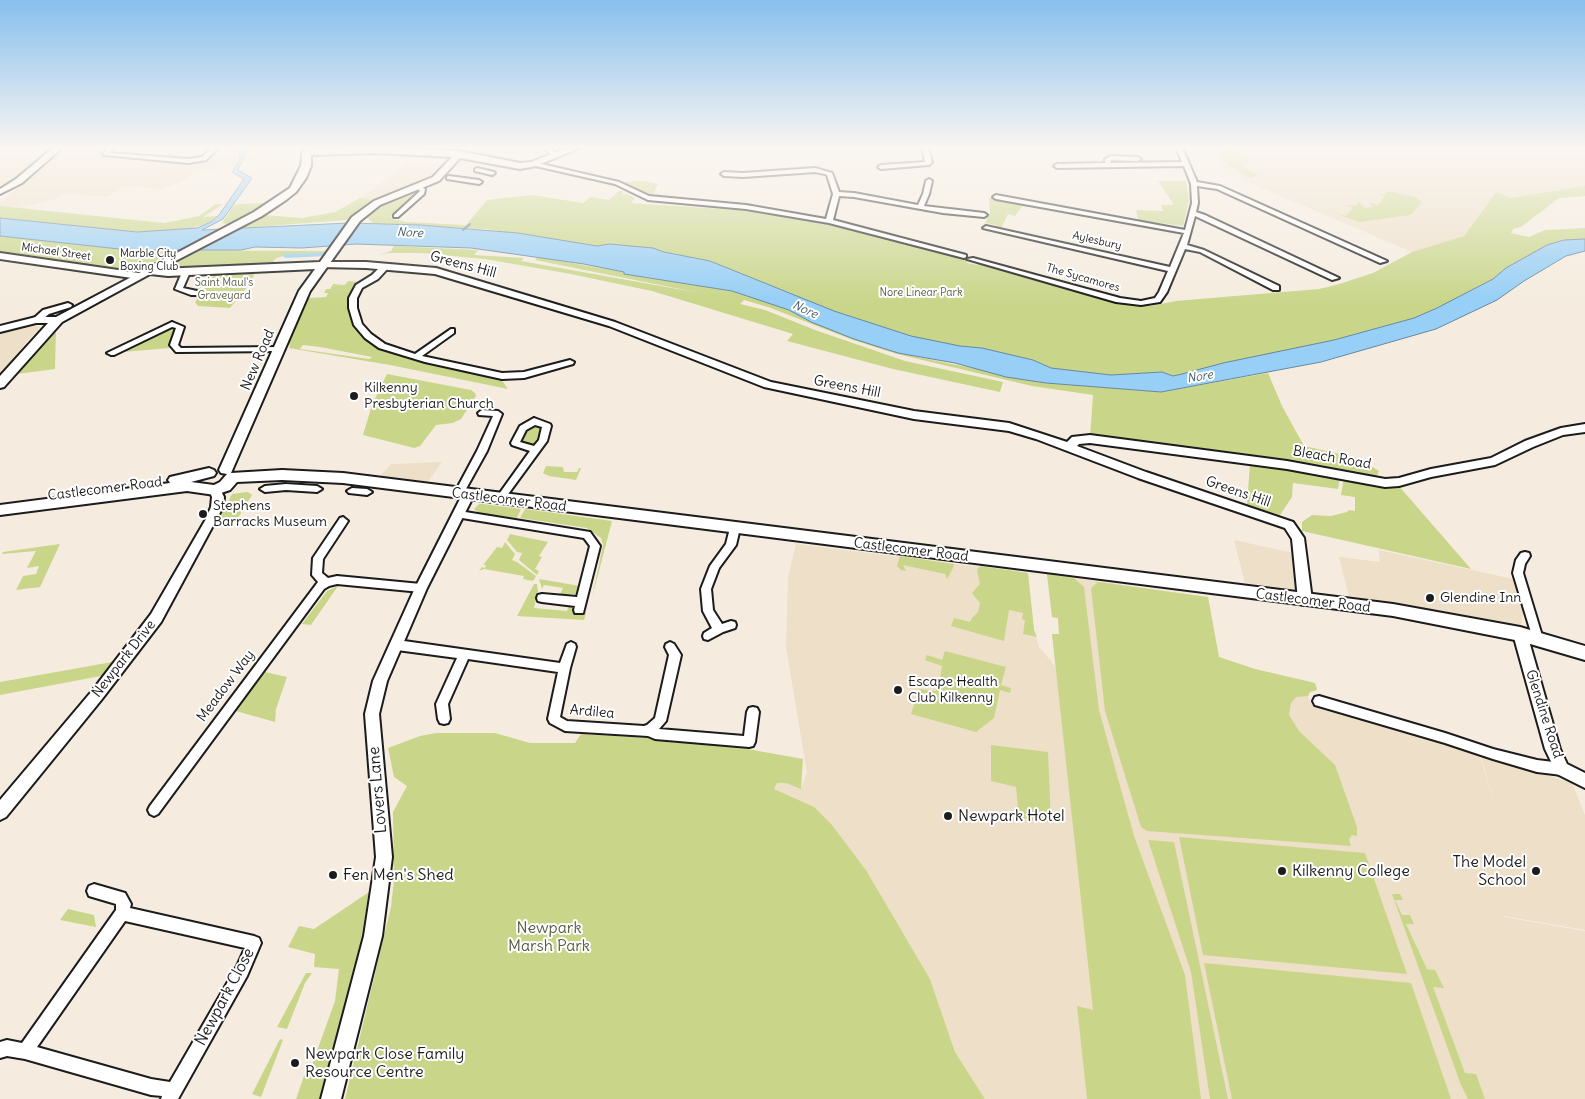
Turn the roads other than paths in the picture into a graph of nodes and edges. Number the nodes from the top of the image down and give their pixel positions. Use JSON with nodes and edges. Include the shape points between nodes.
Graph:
{"nodes":[{"id":1,"x":283,"y":198,"type":"edge"},
{"id":2,"x":392,"y":198,"type":"edge"},
{"id":3,"x":416,"y":198,"type":"edge"},
{"id":4,"x":651,"y":198,"type":"edge"},
{"id":5,"x":835,"y":198,"type":"edge"},
{"id":6,"x":874,"y":198,"type":"edge"},
{"id":7,"x":924,"y":198,"type":"edge"},
{"id":8,"x":1000,"y":198,"type":"edge"},
{"id":9,"x":1195,"y":198,"type":"edge"},
{"id":10,"x":1243,"y":198,"type":"edge"},
{"id":11,"x":920,"y":206,"type":"junction"},
{"id":12,"x":1193,"y":213,"type":"junction"},
{"id":13,"x":984,"y":215,"type":"dead end"},
{"id":14,"x":396,"y":216,"type":"dead end"},
{"id":15,"x":829,"y":221,"type":"junction"},
{"id":16,"x":990,"y":228,"type":"dead end"},
{"id":17,"x":1187,"y":232,"type":"junction"},
{"id":18,"x":1182,"y":246,"type":"junction"},
{"id":19,"x":0,"y":256,"type":"edge"},
{"id":20,"x":1383,"y":261,"type":"dead end"},
{"id":21,"x":323,"y":264,"type":"junction"},
{"id":22,"x":386,"y":266,"type":"junction"},
{"id":23,"x":1173,"y":270,"type":"junction"},
{"id":24,"x":148,"y":271,"type":"junction"},
{"id":25,"x":186,"y":272,"type":"junction"},
{"id":26,"x":1335,"y":278,"type":"dead end"},
{"id":27,"x":1276,"y":288,"type":"dead end"},
{"id":28,"x":194,"y":293,"type":"dead end"},
{"id":29,"x":68,"y":305,"type":"dead end"},
{"id":30,"x":36,"y":320,"type":"junction"},
{"id":31,"x":58,"y":320,"type":"junction"},
{"id":32,"x":0,"y":329,"type":"edge"},
{"id":33,"x":451,"y":331,"type":"dead end"},
{"id":34,"x":279,"y":349,"type":"junction"},
{"id":35,"x":111,"y":353,"type":"dead end"},
{"id":36,"x":416,"y":357,"type":"junction"},
{"id":37,"x":570,"y":361,"type":"dead end"},
{"id":38,"x":0,"y":384,"type":"edge"},
{"id":39,"x":482,"y":413,"type":"dead end"},
{"id":40,"x":1585,"y":428,"type":"edge"},
{"id":41,"x":1069,"y":447,"type":"junction"},
{"id":42,"x":535,"y":451,"type":"dead end"},
{"id":43,"x":209,"y":473,"type":"junction"},
{"id":44,"x":229,"y":473,"type":"junction"},
{"id":45,"x":315,"y":485,"type":"junction"},
{"id":46,"x":208,"y":489,"type":"junction"},
{"id":47,"x":265,"y":489,"type":"dead end"},
{"id":48,"x":464,"y":494,"type":"junction"},
{"id":49,"x":500,"y":498,"type":"junction"},
{"id":50,"x":0,"y":502,"type":"edge"},
{"id":51,"x":0,"y":510,"type":"edge"},
{"id":52,"x":459,"y":515,"type":"junction"},
{"id":53,"x":344,"y":521,"type":"dead end"},
{"id":54,"x":735,"y":528,"type":"junction"},
{"id":55,"x":1524,"y":556,"type":"dead end"},
{"id":56,"x":326,"y":582,"type":"junction"},
{"id":57,"x":421,"y":588,"type":"junction"},
{"id":58,"x":542,"y":598,"type":"dead end"},
{"id":59,"x":1305,"y":600,"type":"junction"},
{"id":60,"x":731,"y":625,"type":"dead end"},
{"id":61,"x":719,"y":630,"type":"junction"},
{"id":62,"x":1520,"y":634,"type":"junction"},
{"id":63,"x":708,"y":636,"type":"dead end"},
{"id":64,"x":1538,"y":639,"type":"junction"},
{"id":65,"x":397,"y":645,"type":"junction"},
{"id":66,"x":571,"y":647,"type":"dead end"},
{"id":67,"x":670,"y":647,"type":"dead end"},
{"id":68,"x":1585,"y":653,"type":"edge"},
{"id":69,"x":464,"y":655,"type":"junction"},
{"id":70,"x":564,"y":668,"type":"junction"},
{"id":71,"x":1319,"y":701,"type":"dead end"},
{"id":72,"x":753,"y":712,"type":"dead end"},
{"id":73,"x":444,"y":719,"type":"dead end"},
{"id":74,"x":650,"y":730,"type":"junction"},
{"id":75,"x":1562,"y":768,"type":"junction"},
{"id":76,"x":1585,"y":781,"type":"edge"},
{"id":77,"x":154,"y":810,"type":"dead end"},
{"id":78,"x":0,"y":812,"type":"edge"},
{"id":79,"x":94,"y":891,"type":"dead end"},
{"id":80,"x":122,"y":912,"type":"junction"},
{"id":81,"x":0,"y":1050,"type":"edge"},
{"id":82,"x":25,"y":1051,"type":"junction"},
{"id":83,"x":171,"y":1094,"type":"edge"},
{"id":84,"x":331,"y":1099,"type":"edge"}],
"edges":[{"from":1,"to":24,"type":"main road"},
{"from":2,"to":21,"type":"main road","name":"New Road","via":[[373,206],[356,219]]},
{"from":3,"to":14,"type":"street"},
{"from":4,"to":15,"type":"street","via":[[746,207]]},
{"from":5,"to":15,"type":"street"},
{"from":6,"to":11,"type":"street"},
{"from":7,"to":11,"type":"street"},
{"from":8,"to":17,"type":"street"},
{"from":9,"to":12,"type":"street"},
{"from":10,"to":20,"type":"street"},
{"from":11,"to":13,"type":"street"},
{"from":12,"to":17,"type":"street"},
{"from":12,"to":26,"type":"street"},
{"from":15,"to":23,"type":"street","name":"The Sycamores","via":[[1132,303],[1156,300]]},
{"from":16,"to":23,"type":"street","name":"Aylesbury"},
{"from":17,"to":18,"type":"street"},
{"from":18,"to":23,"type":"street"},
{"from":18,"to":27,"type":"street","via":[[1202,251]]},
{"from":19,"to":24,"type":"street","name":"Michael Street"},
{"from":21,"to":22,"type":"street","name":"Greens Hill"},
{"from":21,"to":25,"type":"main road"},
{"from":21,"to":34,"type":"main road","name":"New Road","via":[[305,291]]},
{"from":22,"to":36,"type":"street","via":[[359,287],[353,298],[354,316],[374,342]]},
{"from":22,"to":41,"type":"street","name":"Greens Hill","via":[[436,272],[596,319],[768,385],[914,415],[1009,427]]},
{"from":24,"to":25,"type":"main road","via":[[161,274]]},
{"from":24,"to":31,"type":"main road"},
{"from":25,"to":28,"type":"street","via":[[179,289]]},
{"from":29,"to":30,"type":"street","via":[[46,312]]},
{"from":30,"to":31,"type":"main road"},
{"from":30,"to":32,"type":"main road"},
{"from":31,"to":38,"type":"main road"},
{"from":33,"to":36,"type":"street"},
{"from":34,"to":35,"type":"street","via":[[180,350],[174,345],[180,326],[172,324]]},
{"from":34,"to":44,"type":"main road","name":"New Road"},
{"from":36,"to":37,"type":"street","via":[[513,377]]},
{"from":39,"to":48,"type":"street","via":[[498,414]]},
{"from":40,"to":41,"type":"street","name":"Bleach Road","via":[[1555,434],[1495,461],[1385,483],[1287,465],[1090,439],[1076,440]]},
{"from":41,"to":59,"type":"street","name":"Greens Hill","via":[[1289,525],[1298,538]]},
{"from":42,"to":49,"type":"street"},
{"from":43,"to":44,"type":"main road","name":"Castlecomer Road"},
{"from":43,"to":46,"type":"main road","via":[[201,481]]},
{"from":43,"to":50,"type":"main road","name":"Castlecomer Road"},
{"from":44,"to":45,"type":"main road","name":"Castlecomer Road"},
{"from":44,"to":46,"type":"main road","via":[[225,486]]},
{"from":45,"to":47,"type":"street"},
{"from":45,"to":48,"type":"main road","name":"Castlecomer Road"},
{"from":46,"to":51,"type":"main road","name":"Castlecomer Road","via":[[187,486]]},
{"from":46,"to":78,"type":"street","name":"Newpark Drive","via":[[218,497],[217,507],[156,618]]},
{"from":48,"to":49,"type":"main road","name":"Castlecomer Road"},
{"from":48,"to":52,"type":"street","name":"Lovers Lane"},
{"from":49,"to":54,"type":"main road","name":"Castlecomer Road"},
{"from":52,"to":57,"type":"street","name":"Lovers Lane"},
{"from":52,"to":58,"type":"street","via":[[588,535],[595,546],[580,606]]},
{"from":53,"to":56,"type":"street","via":[[318,558],[317,575]]},
{"from":54,"to":59,"type":"main road","name":"Castlecomer Road"},
{"from":54,"to":61,"type":"street","via":[[731,545],[715,566],[706,589],[708,611]]},
{"from":55,"to":64,"type":"street","via":[[1518,573]]},
{"from":56,"to":57,"type":"street","via":[[337,580]]},
{"from":56,"to":77,"type":"street","name":"Meadow Way","via":[[309,600]]},
{"from":57,"to":65,"type":"street","name":"Lovers Lane"},
{"from":59,"to":62,"type":"main road","name":"Castlecomer Road","via":[[1396,611]]},
{"from":60,"to":61,"type":"street"},
{"from":61,"to":63,"type":"street"},
{"from":62,"to":64,"type":"main road","name":"Castlecomer Road"},
{"from":62,"to":75,"type":"street","name":"Glendine Road","via":[[1553,749]]},
{"from":64,"to":68,"type":"main road","name":"Castlecomer Road"},
{"from":65,"to":69,"type":"street"},
{"from":65,"to":84,"type":"street","name":"Lovers Lane","via":[[380,681],[372,714],[384,857],[376,920]]},
{"from":66,"to":70,"type":"street","name":"Ardilea"},
{"from":67,"to":74,"type":"street","via":[[675,655],[660,721]]},
{"from":69,"to":70,"type":"street"},
{"from":69,"to":73,"type":"street","via":[[442,704]]},
{"from":70,"to":74,"type":"street","name":"Ardilea","via":[[554,714],[558,723],[564,726]]},
{"from":71,"to":75,"type":"street","via":[[1493,754],[1537,766]]},
{"from":72,"to":74,"type":"street","name":"Ardilea","via":[[749,742],[655,734]]},
{"from":75,"to":76,"type":"street","name":"Glendine Road"},
{"from":79,"to":80,"type":"street","via":[[120,898],[124,904]]},
{"from":80,"to":82,"type":"street"},
{"from":80,"to":83,"type":"street","name":"Newpark Close","via":[[254,942],[242,971]]},
{"from":81,"to":82,"type":"street","name":"Newpark Close"},
{"from":82,"to":83,"type":"street","name":"Newpark Close"}]}
